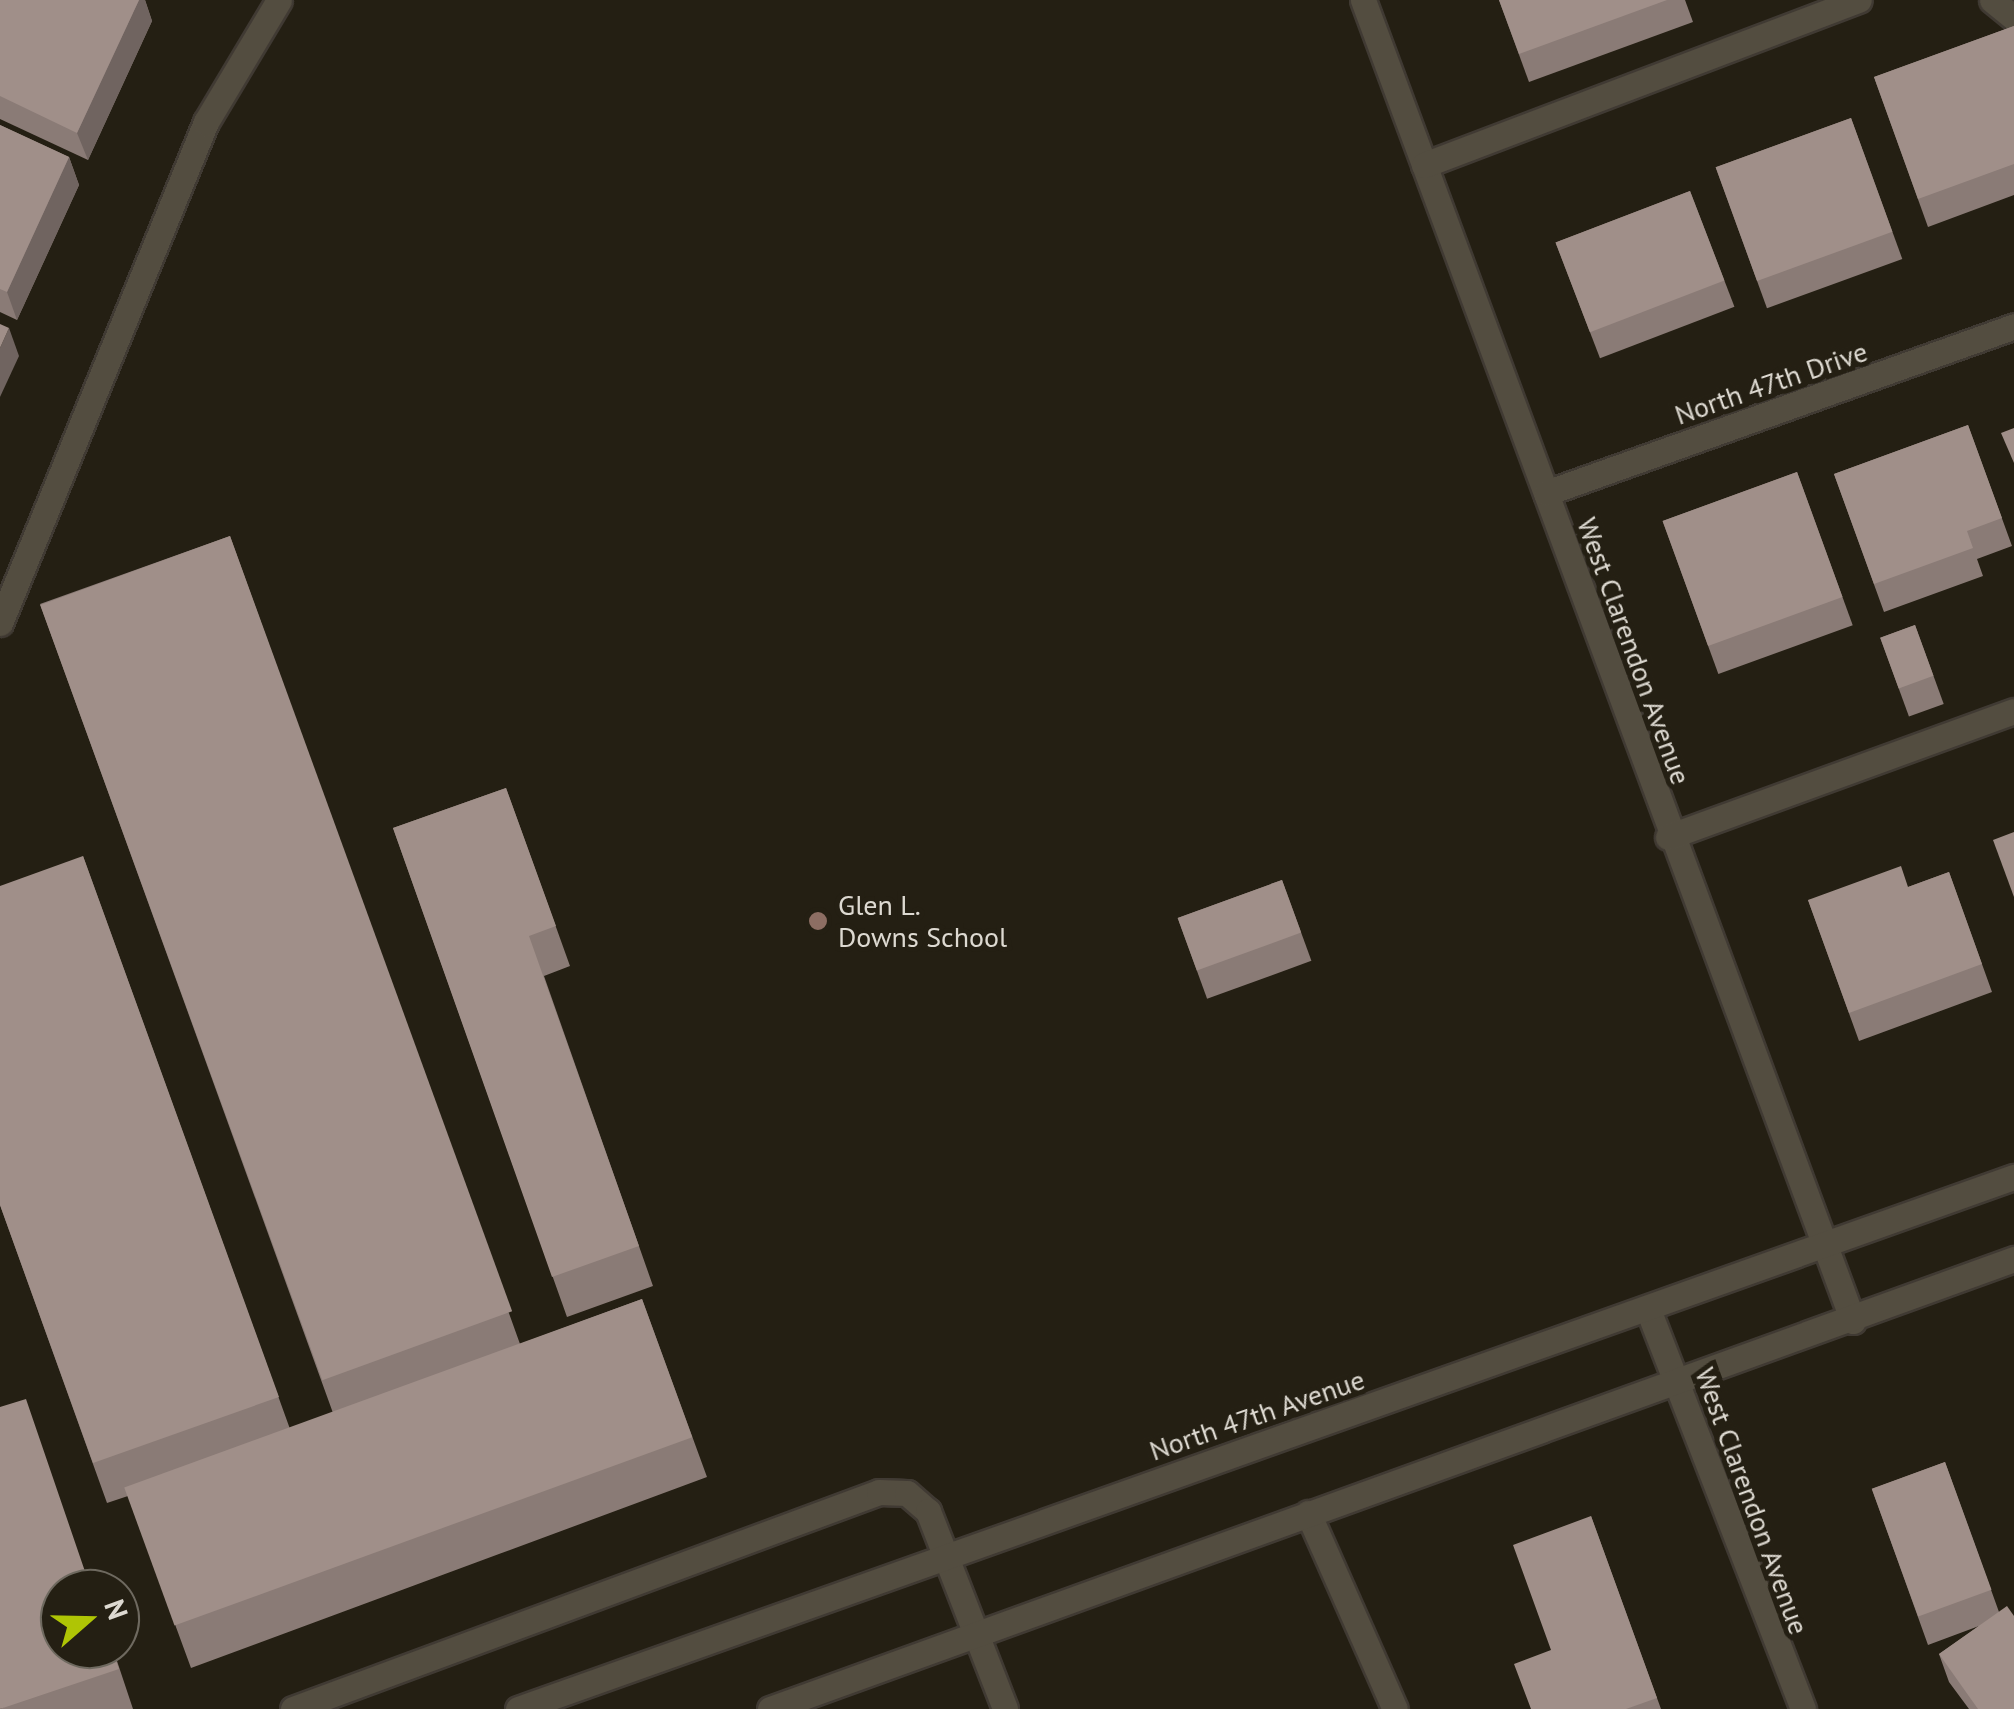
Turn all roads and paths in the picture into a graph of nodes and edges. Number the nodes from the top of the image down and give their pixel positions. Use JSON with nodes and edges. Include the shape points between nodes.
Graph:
{"nodes":[{"id":1,"x":278,"y":0,"type":"edge"},
{"id":2,"x":1363,"y":0,"type":"edge"},
{"id":3,"x":1859,"y":0,"type":"edge"},
{"id":4,"x":1992,"y":0,"type":"edge"},
{"id":5,"x":2014,"y":18,"type":"edge"},
{"id":6,"x":1424,"y":165,"type":"junction"},
{"id":7,"x":2014,"y":326,"type":"edge"},
{"id":8,"x":1546,"y":493,"type":"junction"},
{"id":9,"x":0,"y":623,"type":"edge"},
{"id":10,"x":2014,"y":711,"type":"edge"},
{"id":11,"x":1668,"y":837,"type":"junction"},
{"id":12,"x":2014,"y":1177,"type":"edge"},
{"id":13,"x":1824,"y":1246,"type":"junction"},
{"id":14,"x":2014,"y":1260,"type":"edge"},
{"id":15,"x":1649,"y":1312,"type":"junction"},
{"id":16,"x":1853,"y":1321,"type":"junction"},
{"id":17,"x":1676,"y":1383,"type":"junction"},
{"id":18,"x":1308,"y":1513,"type":"junction"},
{"id":19,"x":944,"y":1555,"type":"junction"},
{"id":20,"x":977,"y":1636,"type":"junction"},
{"id":21,"x":294,"y":1709,"type":"edge"},
{"id":22,"x":518,"y":1709,"type":"edge"},
{"id":23,"x":770,"y":1709,"type":"edge"},
{"id":24,"x":1005,"y":1709,"type":"edge"},
{"id":25,"x":1395,"y":1709,"type":"edge"},
{"id":26,"x":1803,"y":1709,"type":"edge"}],
"edges":[{"from":1,"to":9,"type":"street","via":[[206,122]]},
{"from":2,"to":6,"type":"street","name":"West Clarendon Avenue"},
{"from":3,"to":6,"type":"street"},
{"from":4,"to":5,"type":"street"},
{"from":6,"to":8,"type":"street","name":"West Clarendon Avenue"},
{"from":7,"to":8,"type":"street","name":"North 47th Drive"},
{"from":8,"to":11,"type":"street","name":"West Clarendon Avenue"},
{"from":10,"to":11,"type":"street"},
{"from":11,"to":13,"type":"street","name":"West Clarendon Avenue"},
{"from":12,"to":13,"type":"street","name":"North 47th Avenue"},
{"from":13,"to":15,"type":"street","name":"North 47th Avenue"},
{"from":13,"to":16,"type":"street","name":"West Clarendon Avenue"},
{"from":14,"to":16,"type":"street"},
{"from":15,"to":17,"type":"street","name":"West Clarendon Avenue"},
{"from":15,"to":19,"type":"street","name":"North 47th Avenue"},
{"from":16,"to":17,"type":"street"},
{"from":17,"to":18,"type":"street"},
{"from":17,"to":26,"type":"street","name":"West Clarendon Avenue"},
{"from":18,"to":20,"type":"street"},
{"from":18,"to":25,"type":"street"},
{"from":19,"to":20,"type":"street"},
{"from":19,"to":21,"type":"street","via":[[928,1512],[907,1493],[879,1492]]},
{"from":19,"to":22,"type":"street","name":"North 47th Avenue"},
{"from":20,"to":23,"type":"street"},
{"from":20,"to":24,"type":"street"}]}
